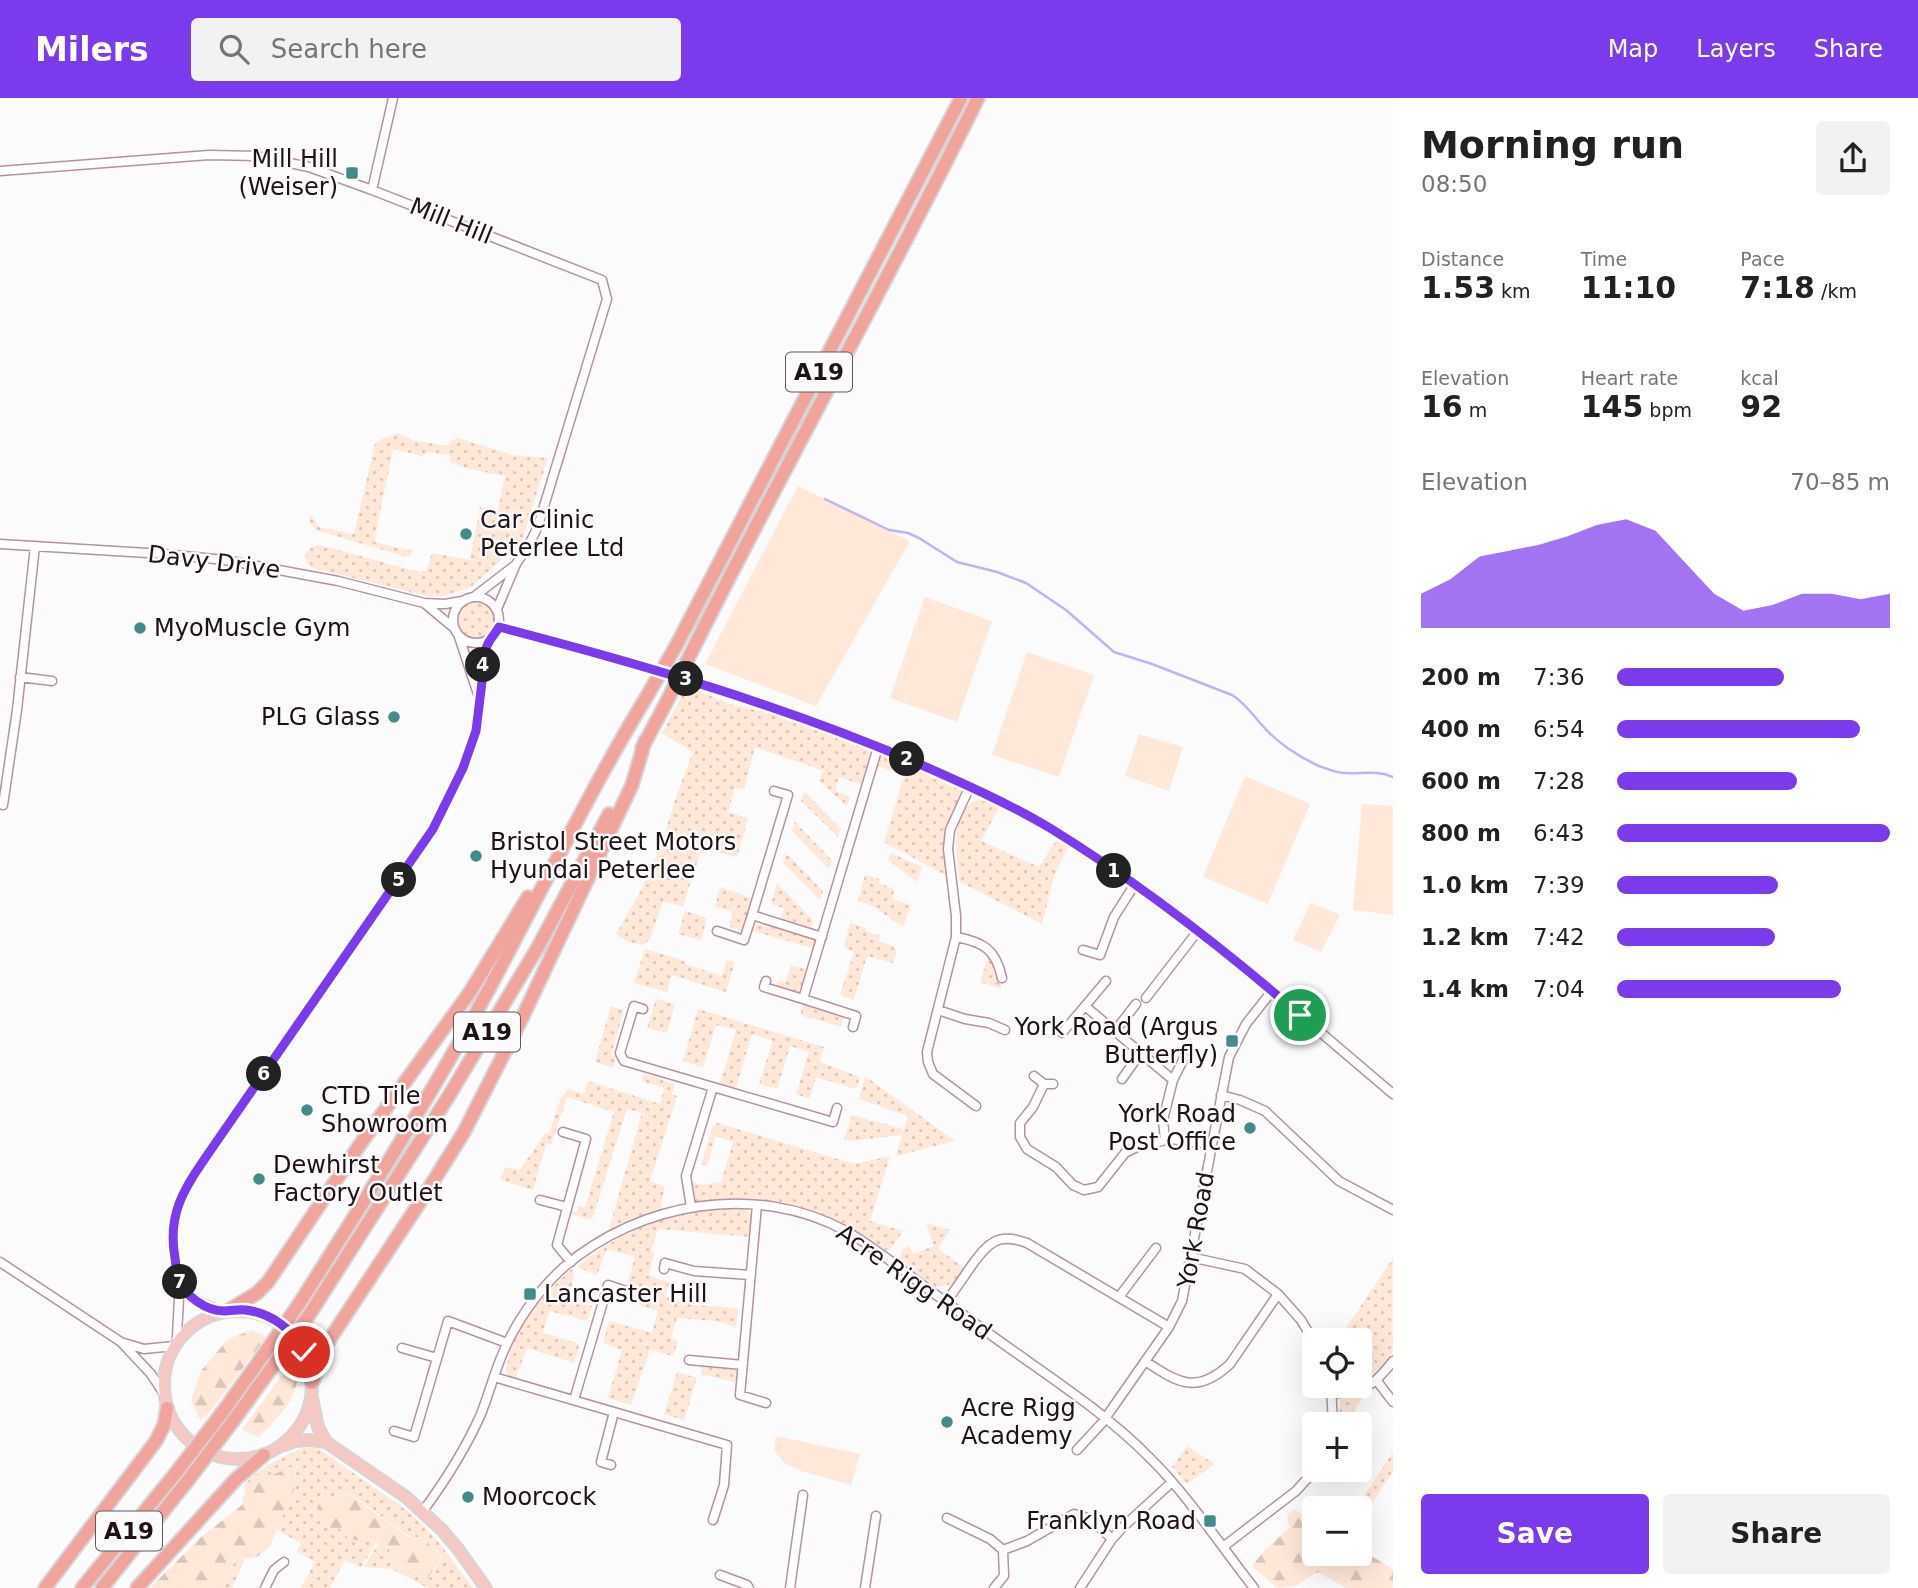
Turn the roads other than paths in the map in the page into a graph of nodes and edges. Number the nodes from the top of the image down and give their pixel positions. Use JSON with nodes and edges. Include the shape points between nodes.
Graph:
{"nodes":[{"id":1,"x":393,"y":98,"type":"edge"},
{"id":2,"x":961,"y":98,"type":"edge"},
{"id":3,"x":978,"y":98,"type":"edge"},
{"id":4,"x":987,"y":98,"type":"edge"},
{"id":5,"x":0,"y":171,"type":"edge"},
{"id":6,"x":936,"y":183,"type":"junction"},
{"id":7,"x":372,"y":190,"type":"junction"},
{"id":8,"x":0,"y":544,"type":"edge"},
{"id":9,"x":35,"y":546,"type":"junction"},
{"id":10,"x":516,"y":564,"type":"junction"},
{"id":11,"x":475,"y":596,"type":"junction"},
{"id":12,"x":462,"y":601,"type":"junction"},
{"id":13,"x":424,"y":603,"type":"junction"},
{"id":14,"x":497,"y":609,"type":"junction"},
{"id":15,"x":499,"y":627,"type":"junction"},
{"id":16,"x":456,"y":632,"type":"junction"},
{"id":17,"x":489,"y":640,"type":"junction"},
{"id":18,"x":20,"y":677,"type":"junction"},
{"id":19,"x":52,"y":681,"type":"dead end"},
{"id":20,"x":479,"y":697,"type":"junction"},
{"id":21,"x":645,"y":741,"type":"junction"},
{"id":22,"x":878,"y":747,"type":"junction"},
{"id":23,"x":970,"y":786,"type":"junction"},
{"id":24,"x":774,"y":792,"type":"dead end"},
{"id":25,"x":3,"y":805,"type":"dead end"},
{"id":26,"x":577,"y":820,"type":"junction"},
{"id":27,"x":1135,"y":884,"type":"junction"},
{"id":28,"x":752,"y":915,"type":"junction"},
{"id":29,"x":717,"y":931,"type":"dead end"},
{"id":30,"x":1197,"y":932,"type":"junction"},
{"id":31,"x":822,"y":937,"type":"junction"},
{"id":32,"x":956,"y":937,"type":"junction"},
{"id":33,"x":1083,"y":950,"type":"dead end"},
{"id":34,"x":1002,"y":978,"type":"dead end"},
{"id":35,"x":766,"y":981,"type":"dead end"},
{"id":36,"x":1106,"y":981,"type":"dead end"},
{"id":37,"x":1272,"y":991,"type":"junction"},
{"id":38,"x":1146,"y":998,"type":"dead end"},
{"id":39,"x":803,"y":999,"type":"junction"},
{"id":40,"x":1136,"y":1004,"type":"dead end"},
{"id":41,"x":1085,"y":1006,"type":"junction"},
{"id":42,"x":643,"y":1009,"type":"dead end"},
{"id":43,"x":938,"y":1010,"type":"junction"},
{"id":44,"x":853,"y":1027,"type":"dead end"},
{"id":45,"x":1005,"y":1030,"type":"dead end"},
{"id":46,"x":1115,"y":1031,"type":"junction"},
{"id":47,"x":1062,"y":1033,"type":"dead end"},
{"id":48,"x":1141,"y":1052,"type":"junction"},
{"id":49,"x":1184,"y":1059,"type":"dead end"},
{"id":50,"x":1034,"y":1076,"type":"dead end"},
{"id":51,"x":1122,"y":1079,"type":"dead end"},
{"id":52,"x":1173,"y":1080,"type":"junction"},
{"id":53,"x":713,"y":1087,"type":"junction"},
{"id":54,"x":1393,"y":1094,"type":"edge"},
{"id":55,"x":1221,"y":1095,"type":"junction"},
{"id":56,"x":976,"y":1106,"type":"dead end"},
{"id":57,"x":837,"y":1108,"type":"dead end"},
{"id":58,"x":563,"y":1132,"type":"dead end"},
{"id":59,"x":1165,"y":1140,"type":"junction"},
{"id":60,"x":1211,"y":1144,"type":"junction"},
{"id":61,"x":540,"y":1200,"type":"dead end"},
{"id":62,"x":757,"y":1205,"type":"junction"},
{"id":63,"x":567,"y":1207,"type":"junction"},
{"id":64,"x":691,"y":1207,"type":"junction"},
{"id":65,"x":1393,"y":1210,"type":"edge"},
{"id":66,"x":1156,"y":1248,"type":"dead end"},
{"id":67,"x":1190,"y":1257,"type":"junction"},
{"id":68,"x":0,"y":1262,"type":"edge"},
{"id":69,"x":571,"y":1262,"type":"junction"},
{"id":70,"x":664,"y":1269,"type":"dead end"},
{"id":71,"x":750,"y":1275,"type":"junction"},
{"id":72,"x":179,"y":1280,"type":"junction"},
{"id":73,"x":626,"y":1291,"type":"dead end"},
{"id":74,"x":1278,"y":1294,"type":"junction"},
{"id":75,"x":1119,"y":1297,"type":"junction"},
{"id":76,"x":946,"y":1302,"type":"junction"},
{"id":77,"x":226,"y":1311,"type":"junction"},
{"id":78,"x":1169,"y":1327,"type":"junction"},
{"id":79,"x":1306,"y":1328,"type":"edge"},
{"id":80,"x":121,"y":1342,"type":"junction"},
{"id":81,"x":507,"y":1343,"type":"junction"},
{"id":82,"x":175,"y":1344,"type":"junction"},
{"id":83,"x":402,"y":1348,"type":"dead end"},
{"id":84,"x":437,"y":1358,"type":"junction"},
{"id":85,"x":689,"y":1360,"type":"dead end"},
{"id":86,"x":1145,"y":1361,"type":"junction"},
{"id":87,"x":1393,"y":1362,"type":"edge"},
{"id":88,"x":743,"y":1365,"type":"junction"},
{"id":89,"x":494,"y":1377,"type":"junction"},
{"id":90,"x":1377,"y":1381,"type":"junction"},
{"id":91,"x":312,"y":1383,"type":"junction"},
{"id":92,"x":1372,"y":1383,"type":"edge"},
{"id":93,"x":312,"y":1398,"type":"junction"},
{"id":94,"x":574,"y":1400,"type":"junction"},
{"id":95,"x":165,"y":1401,"type":"junction"},
{"id":96,"x":1393,"y":1402,"type":"edge"},
{"id":97,"x":766,"y":1403,"type":"dead end"},
{"id":98,"x":614,"y":1412,"type":"junction"},
{"id":99,"x":1105,"y":1418,"type":"junction"},
{"id":100,"x":394,"y":1431,"type":"dead end"},
{"id":101,"x":326,"y":1442,"type":"junction"},
{"id":102,"x":279,"y":1447,"type":"junction"},
{"id":103,"x":1076,"y":1450,"type":"dead end"},
{"id":104,"x":264,"y":1455,"type":"junction"},
{"id":105,"x":611,"y":1465,"type":"dead end"},
{"id":106,"x":1172,"y":1482,"type":"junction"},
{"id":107,"x":1304,"y":1482,"type":"edge"},
{"id":108,"x":803,"y":1495,"type":"dead end"},
{"id":109,"x":423,"y":1511,"type":"junction"},
{"id":110,"x":876,"y":1516,"type":"dead end"},
{"id":111,"x":947,"y":1518,"type":"dead end"},
{"id":112,"x":713,"y":1520,"type":"dead end"},
{"id":113,"x":1112,"y":1539,"type":"junction"},
{"id":114,"x":1223,"y":1547,"type":"junction"},
{"id":115,"x":1003,"y":1550,"type":"junction"},
{"id":116,"x":284,"y":1562,"type":"dead end"},
{"id":117,"x":720,"y":1575,"type":"dead end"},
{"id":118,"x":728,"y":1583,"type":"edge"},
{"id":119,"x":46,"y":1588,"type":"edge"},
{"id":120,"x":82,"y":1588,"type":"edge"},
{"id":121,"x":102,"y":1588,"type":"edge"},
{"id":122,"x":137,"y":1588,"type":"edge"},
{"id":123,"x":265,"y":1588,"type":"edge"},
{"id":124,"x":486,"y":1588,"type":"edge"},
{"id":125,"x":749,"y":1588,"type":"edge"},
{"id":126,"x":790,"y":1588,"type":"edge"},
{"id":127,"x":865,"y":1588,"type":"edge"},
{"id":128,"x":994,"y":1588,"type":"edge"},
{"id":129,"x":1080,"y":1588,"type":"edge"},
{"id":130,"x":1253,"y":1588,"type":"edge"}],
"edges":[{"from":1,"to":7,"type":"street"},
{"from":2,"to":26,"type":"highway","number":"A19","bridge":true,"via":[[676,646]]},
{"from":3,"to":6,"type":"highway","number":"A19"},
{"from":4,"to":6,"type":"highway"},
{"from":5,"to":7,"type":"street","name":"Mill Hill","via":[[209,155],[256,156],[309,167]]},
{"from":6,"to":21,"type":"highway","number":"A19","bridge":true},
{"from":7,"to":10,"type":"street","name":"Mill Hill","via":[[602,280],[607,299],[538,526]]},
{"from":8,"to":9,"type":"street","name":"Davy Drive"},
{"from":9,"to":13,"type":"street","name":"Davy Drive","via":[[225,560]]},
{"from":9,"to":18,"type":"street"},
{"from":10,"to":11,"type":"street","name":"Mill Hill"},
{"from":10,"to":14,"type":"street","name":"Mill Hill"},
{"from":11,"to":12,"type":"street"},
{"from":11,"to":14,"type":"street","via":[[489,600]]},
{"from":12,"to":13,"type":"street","name":"Davy Drive"},
{"from":12,"to":16,"type":"street","via":[[454,612]]},
{"from":13,"to":16,"type":"street","name":"Davy Drive"},
{"from":14,"to":15,"type":"street"},
{"from":15,"to":17,"type":"street"},
{"from":15,"to":22,"type":"street","via":[[717,688]]},
{"from":16,"to":17,"type":"street","via":[[473,643]]},
{"from":16,"to":20,"type":"street"},
{"from":17,"to":20,"type":"street"},
{"from":18,"to":19,"type":"street"},
{"from":18,"to":25,"type":"street"},
{"from":20,"to":72,"type":"street","via":[[476,731],[433,829],[182,1195],[172,1231]]},
{"from":21,"to":91,"type":"highway","via":[[632,785],[492,1079],[426,1193],[326,1345]]},
{"from":21,"to":121,"type":"highway","number":"A19","bridge":true,"via":[[538,947],[311,1312],[190,1479]]},
{"from":22,"to":23,"type":"street"},
{"from":22,"to":31,"type":"street"},
{"from":23,"to":27,"type":"street","via":[[1049,828]]},
{"from":23,"to":32,"type":"street","via":[[950,830],[948,849]]},
{"from":24,"to":28,"type":"street","via":[[788,795]]},
{"from":26,"to":77,"type":"highway","via":[[552,853],[470,992],[268,1282]]},
{"from":26,"to":120,"type":"highway","number":"A19","bridge":true,"via":[[435,1084],[299,1304],[222,1413]]},
{"from":27,"to":30,"type":"street"},
{"from":27,"to":33,"type":"street","via":[[1114,917],[1100,955]]},
{"from":28,"to":29,"type":"street","via":[[744,940]]},
{"from":28,"to":31,"type":"street"},
{"from":30,"to":37,"type":"street"},
{"from":30,"to":38,"type":"street"},
{"from":31,"to":39,"type":"street"},
{"from":32,"to":34,"type":"street","via":[[987,948],[998,962]]},
{"from":32,"to":43,"type":"street"},
{"from":35,"to":39,"type":"street","via":[[764,988]]},
{"from":36,"to":41,"type":"street"},
{"from":37,"to":54,"type":"street"},
{"from":37,"to":55,"type":"street","name":"York Road","via":[[1246,1024],[1229,1057]]},
{"from":39,"to":44,"type":"street","via":[[856,1016]]},
{"from":40,"to":46,"type":"street"},
{"from":41,"to":46,"type":"street"},
{"from":41,"to":47,"type":"street"},
{"from":42,"to":53,"type":"street","via":[[634,1006],[620,1053],[624,1061]]},
{"from":43,"to":45,"type":"street"},
{"from":43,"to":56,"type":"street","via":[[928,1062],[933,1074]]},
{"from":46,"to":48,"type":"street"},
{"from":48,"to":51,"type":"street"},
{"from":48,"to":52,"type":"street"},
{"from":49,"to":52,"type":"street"},
{"from":50,"to":59,"type":"street","via":[[1048,1084],[1020,1123],[1020,1137],[1027,1149],[1056,1167],[1073,1185],[1084,1190],[1098,1187],[1125,1153]]},
{"from":52,"to":59,"type":"street","via":[[1163,1119]]},
{"from":53,"to":57,"type":"street","via":[[833,1122]]},
{"from":53,"to":64,"type":"street","via":[[686,1176]]},
{"from":55,"to":60,"type":"street","name":"York Road"},
{"from":55,"to":65,"type":"street","via":[[1265,1111],[1337,1180]]},
{"from":58,"to":63,"type":"street","via":[[586,1139]]},
{"from":59,"to":60,"type":"street"},
{"from":60,"to":67,"type":"street","name":"York Road"},
{"from":61,"to":63,"type":"street"},
{"from":62,"to":64,"type":"street","name":"Acre Rigg Road"},
{"from":62,"to":71,"type":"street"},
{"from":62,"to":76,"type":"street","name":"Acre Rigg Road","via":[[793,1211],[844,1230]]},
{"from":63,"to":69,"type":"street","via":[[557,1245]]},
{"from":64,"to":69,"type":"street","name":"Acre Rigg Road","via":[[619,1230]]},
{"from":66,"to":75,"type":"street"},
{"from":67,"to":74,"type":"street","via":[[1245,1269]]},
{"from":67,"to":78,"type":"street","name":"York Road","via":[[1182,1301]]},
{"from":68,"to":80,"type":"street"},
{"from":69,"to":81,"type":"street","name":"Acre Rigg Road","via":[[535,1298]]},
{"from":70,"to":71,"type":"street","via":[[665,1263],[694,1271]]},
{"from":71,"to":88,"type":"street"},
{"from":72,"to":77,"type":"street","via":[[193,1299]]},
{"from":72,"to":82,"type":"street"},
{"from":73,"to":94,"type":"street","via":[[608,1285]]},
{"from":74,"to":79,"type":"street"},
{"from":74,"to":86,"type":"street","via":[[1230,1364],[1207,1381],[1175,1380]]},
{"from":75,"to":76,"type":"street","via":[[1014,1238],[987,1245]]},
{"from":75,"to":78,"type":"street"},
{"from":76,"to":99,"type":"street","name":"Acre Rigg Road"},
{"from":77,"to":82,"type":"main road","via":[[196,1322]]},
{"from":77,"to":91,"type":"main road","via":[[257,1312],[284,1326],[304,1351]]},
{"from":78,"to":86,"type":"street","name":"York Road"},
{"from":80,"to":82,"type":"street","via":[[144,1349]]},
{"from":80,"to":95,"type":"street","via":[[152,1374]]},
{"from":81,"to":84,"type":"street","via":[[448,1321]]},
{"from":81,"to":89,"type":"street","name":"Acre Rigg Road"},
{"from":82,"to":95,"type":"main road","via":[[166,1365]]},
{"from":83,"to":84,"type":"street"},
{"from":84,"to":100,"type":"street","via":[[414,1437]]},
{"from":85,"to":88,"type":"street"},
{"from":86,"to":99,"type":"street","name":"York Road"},
{"from":87,"to":90,"type":"street"},
{"from":88,"to":97,"type":"street","via":[[740,1395]]},
{"from":89,"to":94,"type":"street"},
{"from":89,"to":109,"type":"street","name":"Acre Rigg Road","via":[[466,1443]]},
{"from":90,"to":92,"type":"street"},
{"from":90,"to":96,"type":"street"},
{"from":91,"to":93,"type":"main road"},
{"from":93,"to":101,"type":"main road"},
{"from":93,"to":102,"type":"main road","via":[[300,1426]]},
{"from":94,"to":98,"type":"street"},
{"from":95,"to":104,"type":"main road","via":[[183,1436],[210,1454],[230,1459]]},
{"from":95,"to":119,"type":"highway","via":[[164,1425],[156,1441]]},
{"from":98,"to":105,"type":"street","via":[[601,1462]]},
{"from":98,"to":112,"type":"street","via":[[727,1445],[724,1485]]},
{"from":99,"to":103,"type":"street","name":"York Road"},
{"from":99,"to":106,"type":"street","name":"Acre Rigg Road"},
{"from":101,"to":102,"type":"main road","via":[[295,1441]]},
{"from":101,"to":109,"type":"main road"},
{"from":102,"to":104,"type":"main road"},
{"from":104,"to":122,"type":"highway","via":[[236,1479]]},
{"from":106,"to":113,"type":"street"},
{"from":106,"to":114,"type":"street","name":"Acre Rigg Road"},
{"from":107,"to":114,"type":"street"},
{"from":108,"to":126,"type":"street"},
{"from":109,"to":124,"type":"main road"},
{"from":110,"to":127,"type":"street"},
{"from":111,"to":115,"type":"street"},
{"from":113,"to":115,"type":"street","via":[[1091,1519],[1073,1514]]},
{"from":113,"to":129,"type":"street"},
{"from":114,"to":130,"type":"street","name":"Acre Rigg Road"},
{"from":115,"to":128,"type":"street","via":[[1004,1576]]},
{"from":116,"to":123,"type":"street"},
{"from":117,"to":118,"type":"street"},
{"from":118,"to":125,"type":"street"}]}
